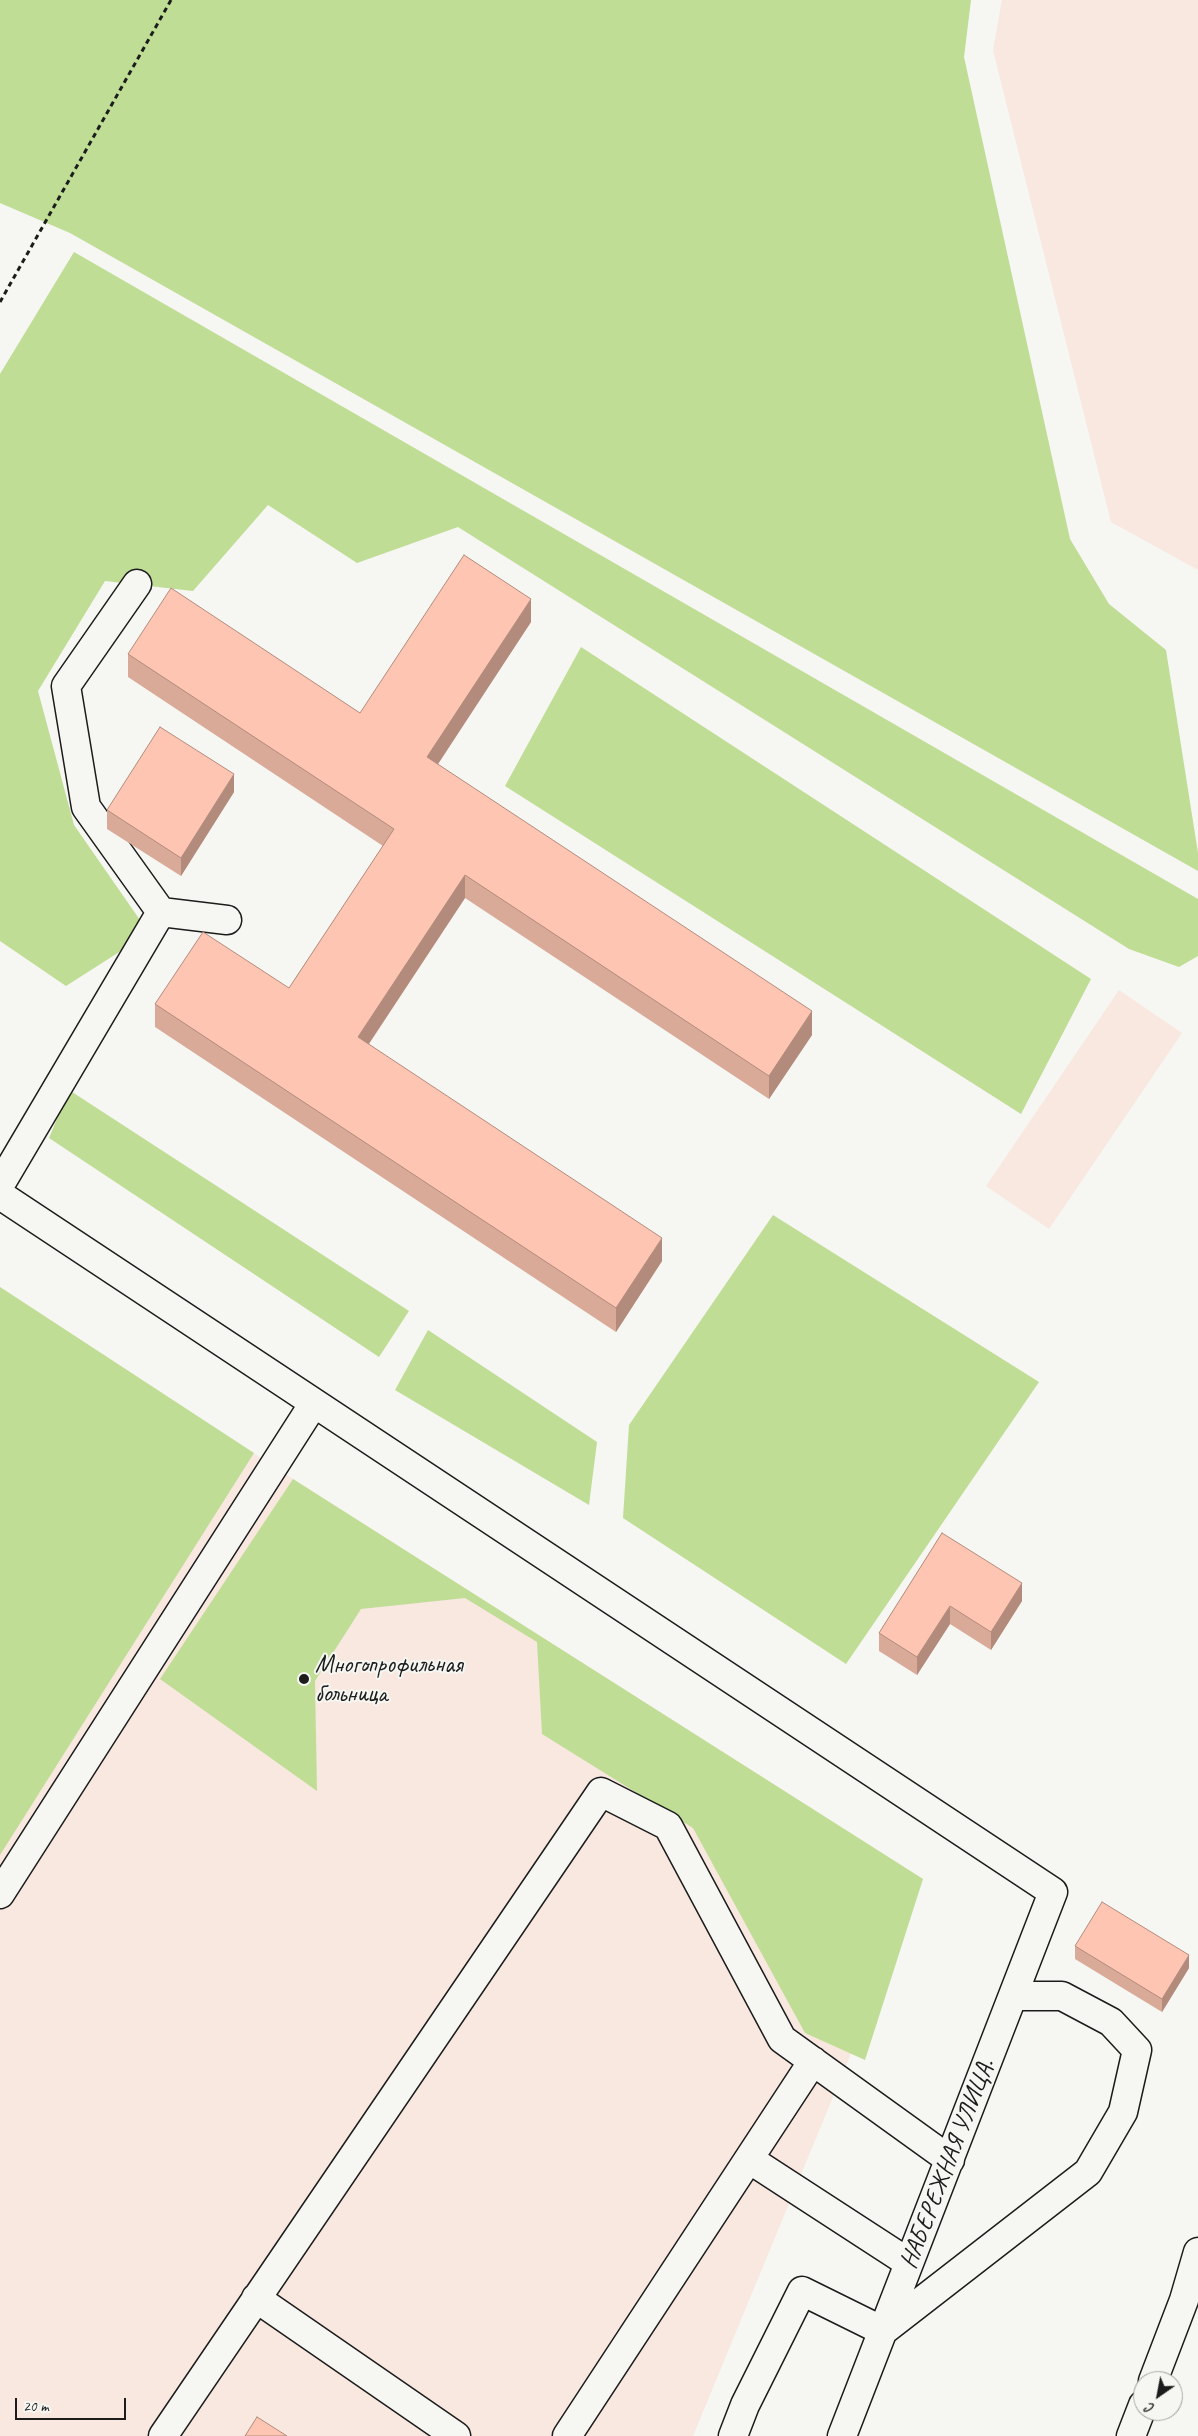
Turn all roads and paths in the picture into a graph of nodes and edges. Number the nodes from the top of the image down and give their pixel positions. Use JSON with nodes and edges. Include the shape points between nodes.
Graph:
{"nodes":[{"id":1,"x":171,"y":0,"type":"edge"},
{"id":2,"x":0,"y":302,"type":"edge"},
{"id":3,"x":137,"y":584,"type":"dead end"},
{"id":4,"x":161,"y":912,"type":"junction"},
{"id":5,"x":227,"y":920,"type":"dead end"},
{"id":6,"x":0,"y":1185,"type":"edge"},
{"id":7,"x":0,"y":1195,"type":"edge"},
{"id":8,"x":314,"y":1403,"type":"junction"},
{"id":9,"x":0,"y":1894,"type":"edge"},
{"id":10,"x":1014,"y":1996,"type":"junction"},
{"id":11,"x":813,"y":2061,"type":"junction"},
{"id":12,"x":749,"y":2159,"type":"junction"},
{"id":13,"x":950,"y":2160,"type":"junction"},
{"id":14,"x":1198,"y":2252,"type":"edge"},
{"id":15,"x":910,"y":2263,"type":"junction"},
{"id":16,"x":256,"y":2298,"type":"junction"},
{"id":17,"x":883,"y":2331,"type":"junction"},
{"id":18,"x":1156,"y":2371,"type":"edge"},
{"id":19,"x":1137,"y":2421,"type":"edge"},
{"id":20,"x":163,"y":2436,"type":"edge"},
{"id":21,"x":456,"y":2436,"type":"edge"},
{"id":22,"x":567,"y":2436,"type":"edge"},
{"id":23,"x":733,"y":2436,"type":"edge"},
{"id":24,"x":842,"y":2436,"type":"edge"},
{"id":25,"x":1131,"y":2436,"type":"edge"}],
"edges":[{"from":1,"to":2,"type":"path"},
{"from":3,"to":4,"type":"street","via":[[66,686],[86,807]]},
{"from":4,"to":5,"type":"street"},
{"from":4,"to":6,"type":"street"},
{"from":7,"to":8,"type":"street"},
{"from":8,"to":9,"type":"street"},
{"from":8,"to":10,"type":"street","name":"НАБЕРЕЖНАЯ УЛИЦА.","via":[[1053,1892]]},
{"from":10,"to":13,"type":"street","name":"НАБЕРЕЖНАЯ УЛИЦА."},
{"from":10,"to":17,"type":"street","via":[[1062,1996],[1111,2022],[1137,2050],[1123,2112],[1088,2172]]},
{"from":11,"to":12,"type":"street"},
{"from":11,"to":13,"type":"street"},
{"from":11,"to":16,"type":"street","via":[[782,2039],[668,1826],[601,1792]]},
{"from":12,"to":15,"type":"street"},
{"from":12,"to":22,"type":"street"},
{"from":13,"to":15,"type":"street","name":"НАБЕРЕЖНАЯ УЛИЦА."},
{"from":14,"to":18,"type":"street","via":[[1184,2300]]},
{"from":15,"to":17,"type":"street","name":"НАБЕРЕЖНАЯ УЛИЦА."},
{"from":16,"to":20,"type":"street"},
{"from":16,"to":21,"type":"street"},
{"from":17,"to":23,"type":"street","via":[[802,2291]]},
{"from":17,"to":24,"type":"street","name":"НАБЕРЕЖНАЯ УЛИЦА."},
{"from":19,"to":25,"type":"street"}]}
